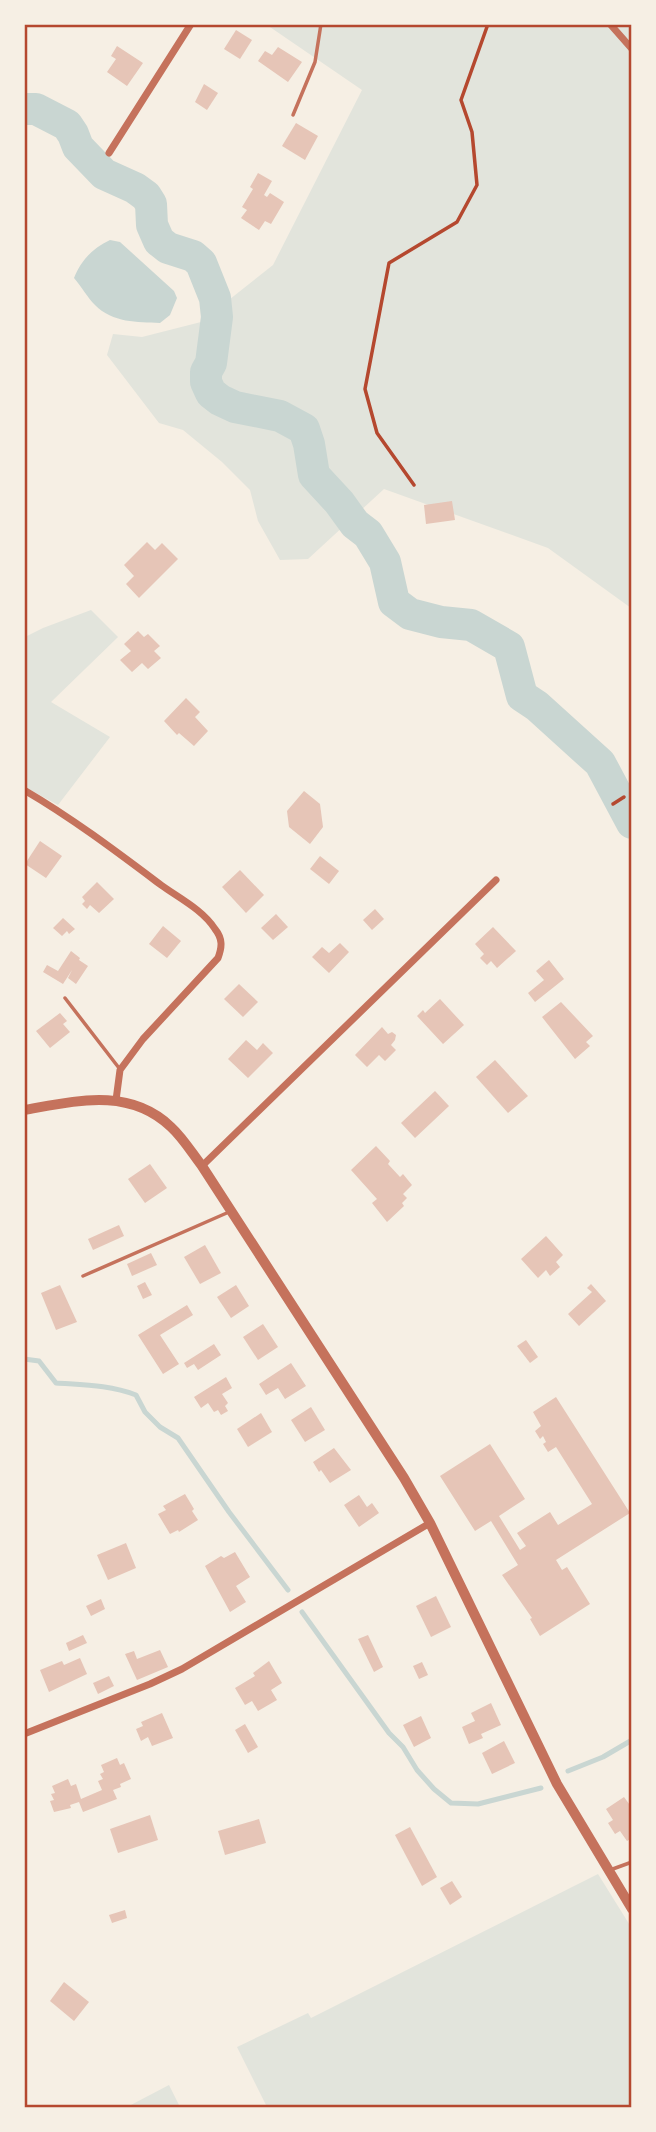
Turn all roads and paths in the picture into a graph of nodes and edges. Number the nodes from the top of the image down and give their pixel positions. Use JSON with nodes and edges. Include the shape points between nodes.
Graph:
{"nodes":[{"id":1,"x":191,"y":24,"type":"edge"},
{"id":2,"x":321,"y":24,"type":"edge"},
{"id":3,"x":488,"y":24,"type":"edge"},
{"id":4,"x":610,"y":24,"type":"edge"},
{"id":5,"x":632,"y":49,"type":"edge"},
{"id":6,"x":293,"y":116,"type":"dead end"},
{"id":7,"x":109,"y":153,"type":"dead end"},
{"id":8,"x":414,"y":485,"type":"dead end"},
{"id":9,"x":24,"y":790,"type":"edge"},
{"id":10,"x":624,"y":797,"type":"dead end"},
{"id":11,"x":613,"y":804,"type":"dead end"},
{"id":12,"x":496,"y":880,"type":"dead end"},
{"id":13,"x":65,"y":998,"type":"dead end"},
{"id":14,"x":120,"y":1070,"type":"junction"},
{"id":15,"x":116,"y":1100,"type":"junction"},
{"id":16,"x":24,"y":1110,"type":"edge"},
{"id":17,"x":202,"y":1166,"type":"junction"},
{"id":18,"x":231,"y":1211,"type":"junction"},
{"id":19,"x":83,"y":1276,"type":"dead end"},
{"id":20,"x":430,"y":1523,"type":"junction"},
{"id":21,"x":24,"y":1734,"type":"edge"},
{"id":22,"x":632,"y":1862,"type":"edge"},
{"id":23,"x":608,"y":1871,"type":"junction"},
{"id":24,"x":632,"y":1909,"type":"edge"}],
"edges":[{"from":1,"to":7,"type":"street"},
{"from":2,"to":6,"type":"lane","via":[[315,62]]},
{"from":3,"to":8,"type":"path","via":[[461,100],[472,132],[477,185],[457,222],[388,263],[366,389],[377,433]]},
{"from":4,"to":5,"type":"street"},
{"from":9,"to":14,"type":"street","via":[[200,913],[220,937],[218,958]]},
{"from":10,"to":11,"type":"path"},
{"from":12,"to":17,"type":"street"},
{"from":13,"to":14,"type":"lane"},
{"from":14,"to":15,"type":"street"},
{"from":15,"to":16,"type":"street"},
{"from":15,"to":17,"type":"street","via":[[162,1119]]},
{"from":17,"to":18,"type":"street"},
{"from":18,"to":19,"type":"lane"},
{"from":18,"to":20,"type":"street"},
{"from":20,"to":21,"type":"street","via":[[183,1669]]},
{"from":20,"to":23,"type":"street","via":[[557,1784]]},
{"from":22,"to":23,"type":"lane"},
{"from":23,"to":24,"type":"street"}]}
